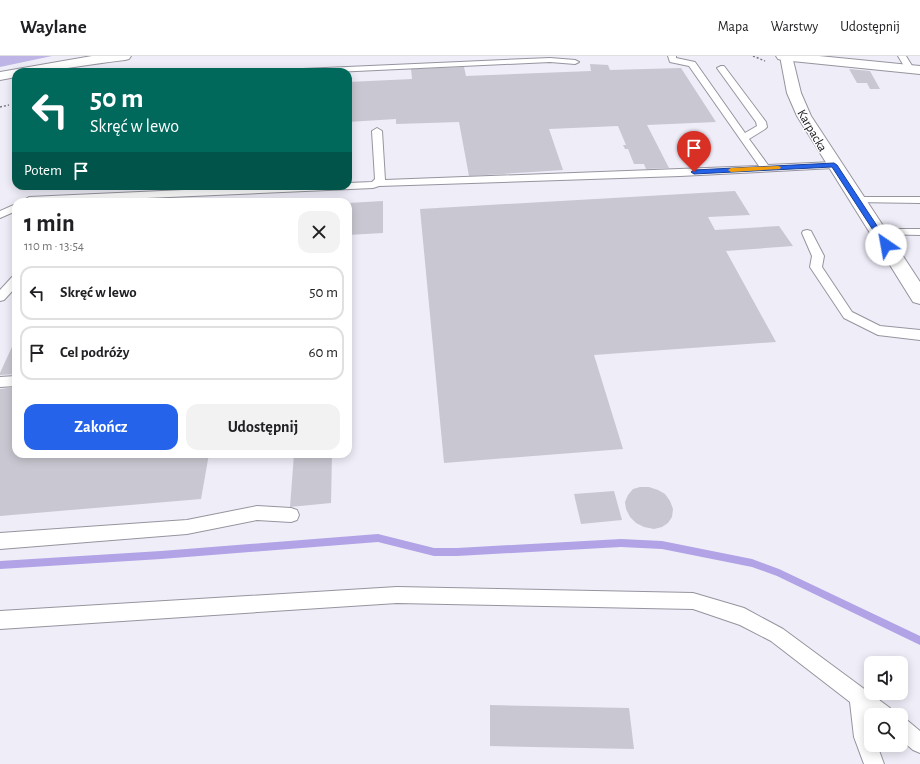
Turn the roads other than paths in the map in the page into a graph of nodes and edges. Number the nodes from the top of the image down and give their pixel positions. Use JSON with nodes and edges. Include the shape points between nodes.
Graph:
{"nodes":[{"id":1,"x":125,"y":56,"type":"edge"},
{"id":2,"x":672,"y":56,"type":"edge"},
{"id":3,"x":782,"y":56,"type":"edge"},
{"id":4,"x":786,"y":56,"type":"edge"},
{"id":5,"x":902,"y":56,"type":"edge"},
{"id":6,"x":576,"y":62,"type":"dead end"},
{"id":7,"x":44,"y":68,"type":"edge"},
{"id":8,"x":721,"y":68,"type":"dead end"},
{"id":9,"x":352,"y":69,"type":"edge"},
{"id":10,"x":915,"y":69,"type":"edge"},
{"id":11,"x":12,"y":74,"type":"edge"},
{"id":12,"x":0,"y":76,"type":"edge"},
{"id":13,"x":377,"y":131,"type":"dead end"},
{"id":14,"x":744,"y":138,"type":"junction"},
{"id":15,"x":834,"y":165,"type":"junction"},
{"id":16,"x":765,"y":168,"type":"junction"},
{"id":17,"x":378,"y":183,"type":"junction"},
{"id":18,"x":352,"y":186,"type":"edge"},
{"id":19,"x":259,"y":190,"type":"edge"},
{"id":20,"x":90,"y":198,"type":"edge"},
{"id":21,"x":857,"y":200,"type":"junction"},
{"id":22,"x":920,"y":200,"type":"edge"},
{"id":23,"x":12,"y":209,"type":"edge"},
{"id":24,"x":0,"y":215,"type":"edge"},
{"id":25,"x":878,"y":232,"type":"junction"},
{"id":26,"x":920,"y":232,"type":"edge"},
{"id":27,"x":807,"y":233,"type":"dead end"},
{"id":28,"x":12,"y":284,"type":"edge"},
{"id":29,"x":920,"y":297,"type":"edge"},
{"id":30,"x":0,"y":298,"type":"edge"},
{"id":31,"x":920,"y":335,"type":"edge"},
{"id":32,"x":12,"y":381,"type":"edge"},
{"id":33,"x":0,"y":382,"type":"edge"},
{"id":34,"x":292,"y":515,"type":"dead end"},
{"id":35,"x":0,"y":541,"type":"edge"},
{"id":36,"x":0,"y":620,"type":"edge"},
{"id":37,"x":859,"y":697,"type":"junction"},
{"id":38,"x":874,"y":708,"type":"edge"},
{"id":39,"x":908,"y":734,"type":"edge"},
{"id":40,"x":920,"y":743,"type":"edge"},
{"id":41,"x":874,"y":764,"type":"edge"}],
"edges":[{"from":1,"to":7,"type":"street"},
{"from":2,"to":14,"type":"lane","via":[[673,60],[692,64]]},
{"from":3,"to":4,"type":"street"},
{"from":4,"to":10,"type":"street"},
{"from":4,"to":15,"type":"street","name":"Karpacka","via":[[798,104]]},
{"from":5,"to":10,"type":"lane"},
{"from":6,"to":9,"type":"lane","via":[[550,60]]},
{"from":8,"to":14,"type":"lane","via":[[761,122],[762,126]]},
{"from":11,"to":12,"type":"street"},
{"from":13,"to":17,"type":"lane","via":[[380,179]]},
{"from":14,"to":16,"type":"lane"},
{"from":15,"to":16,"type":"lane"},
{"from":15,"to":21,"type":"street","name":"Karpacka"},
{"from":16,"to":17,"type":"lane","via":[[665,174]]},
{"from":17,"to":18,"type":"lane"},
{"from":19,"to":20,"type":"lane"},
{"from":21,"to":22,"type":"lane"},
{"from":21,"to":25,"type":"street","name":"Karpacka"},
{"from":23,"to":24,"type":"lane"},
{"from":25,"to":26,"type":"lane"},
{"from":25,"to":29,"type":"street","name":"Karpacka"},
{"from":27,"to":31,"type":"lane","via":[[818,256],[816,267],[848,315],[878,330]]},
{"from":28,"to":30,"type":"lane"},
{"from":32,"to":33,"type":"lane"},
{"from":34,"to":35,"type":"lane","via":[[257,513],[187,527]]},
{"from":36,"to":37,"type":"lane","via":[[396,595],[693,601],[744,617],[777,635]]},
{"from":37,"to":38,"type":"lane"},
{"from":37,"to":41,"type":"lane","via":[[864,737]]},
{"from":39,"to":40,"type":"lane"}]}
